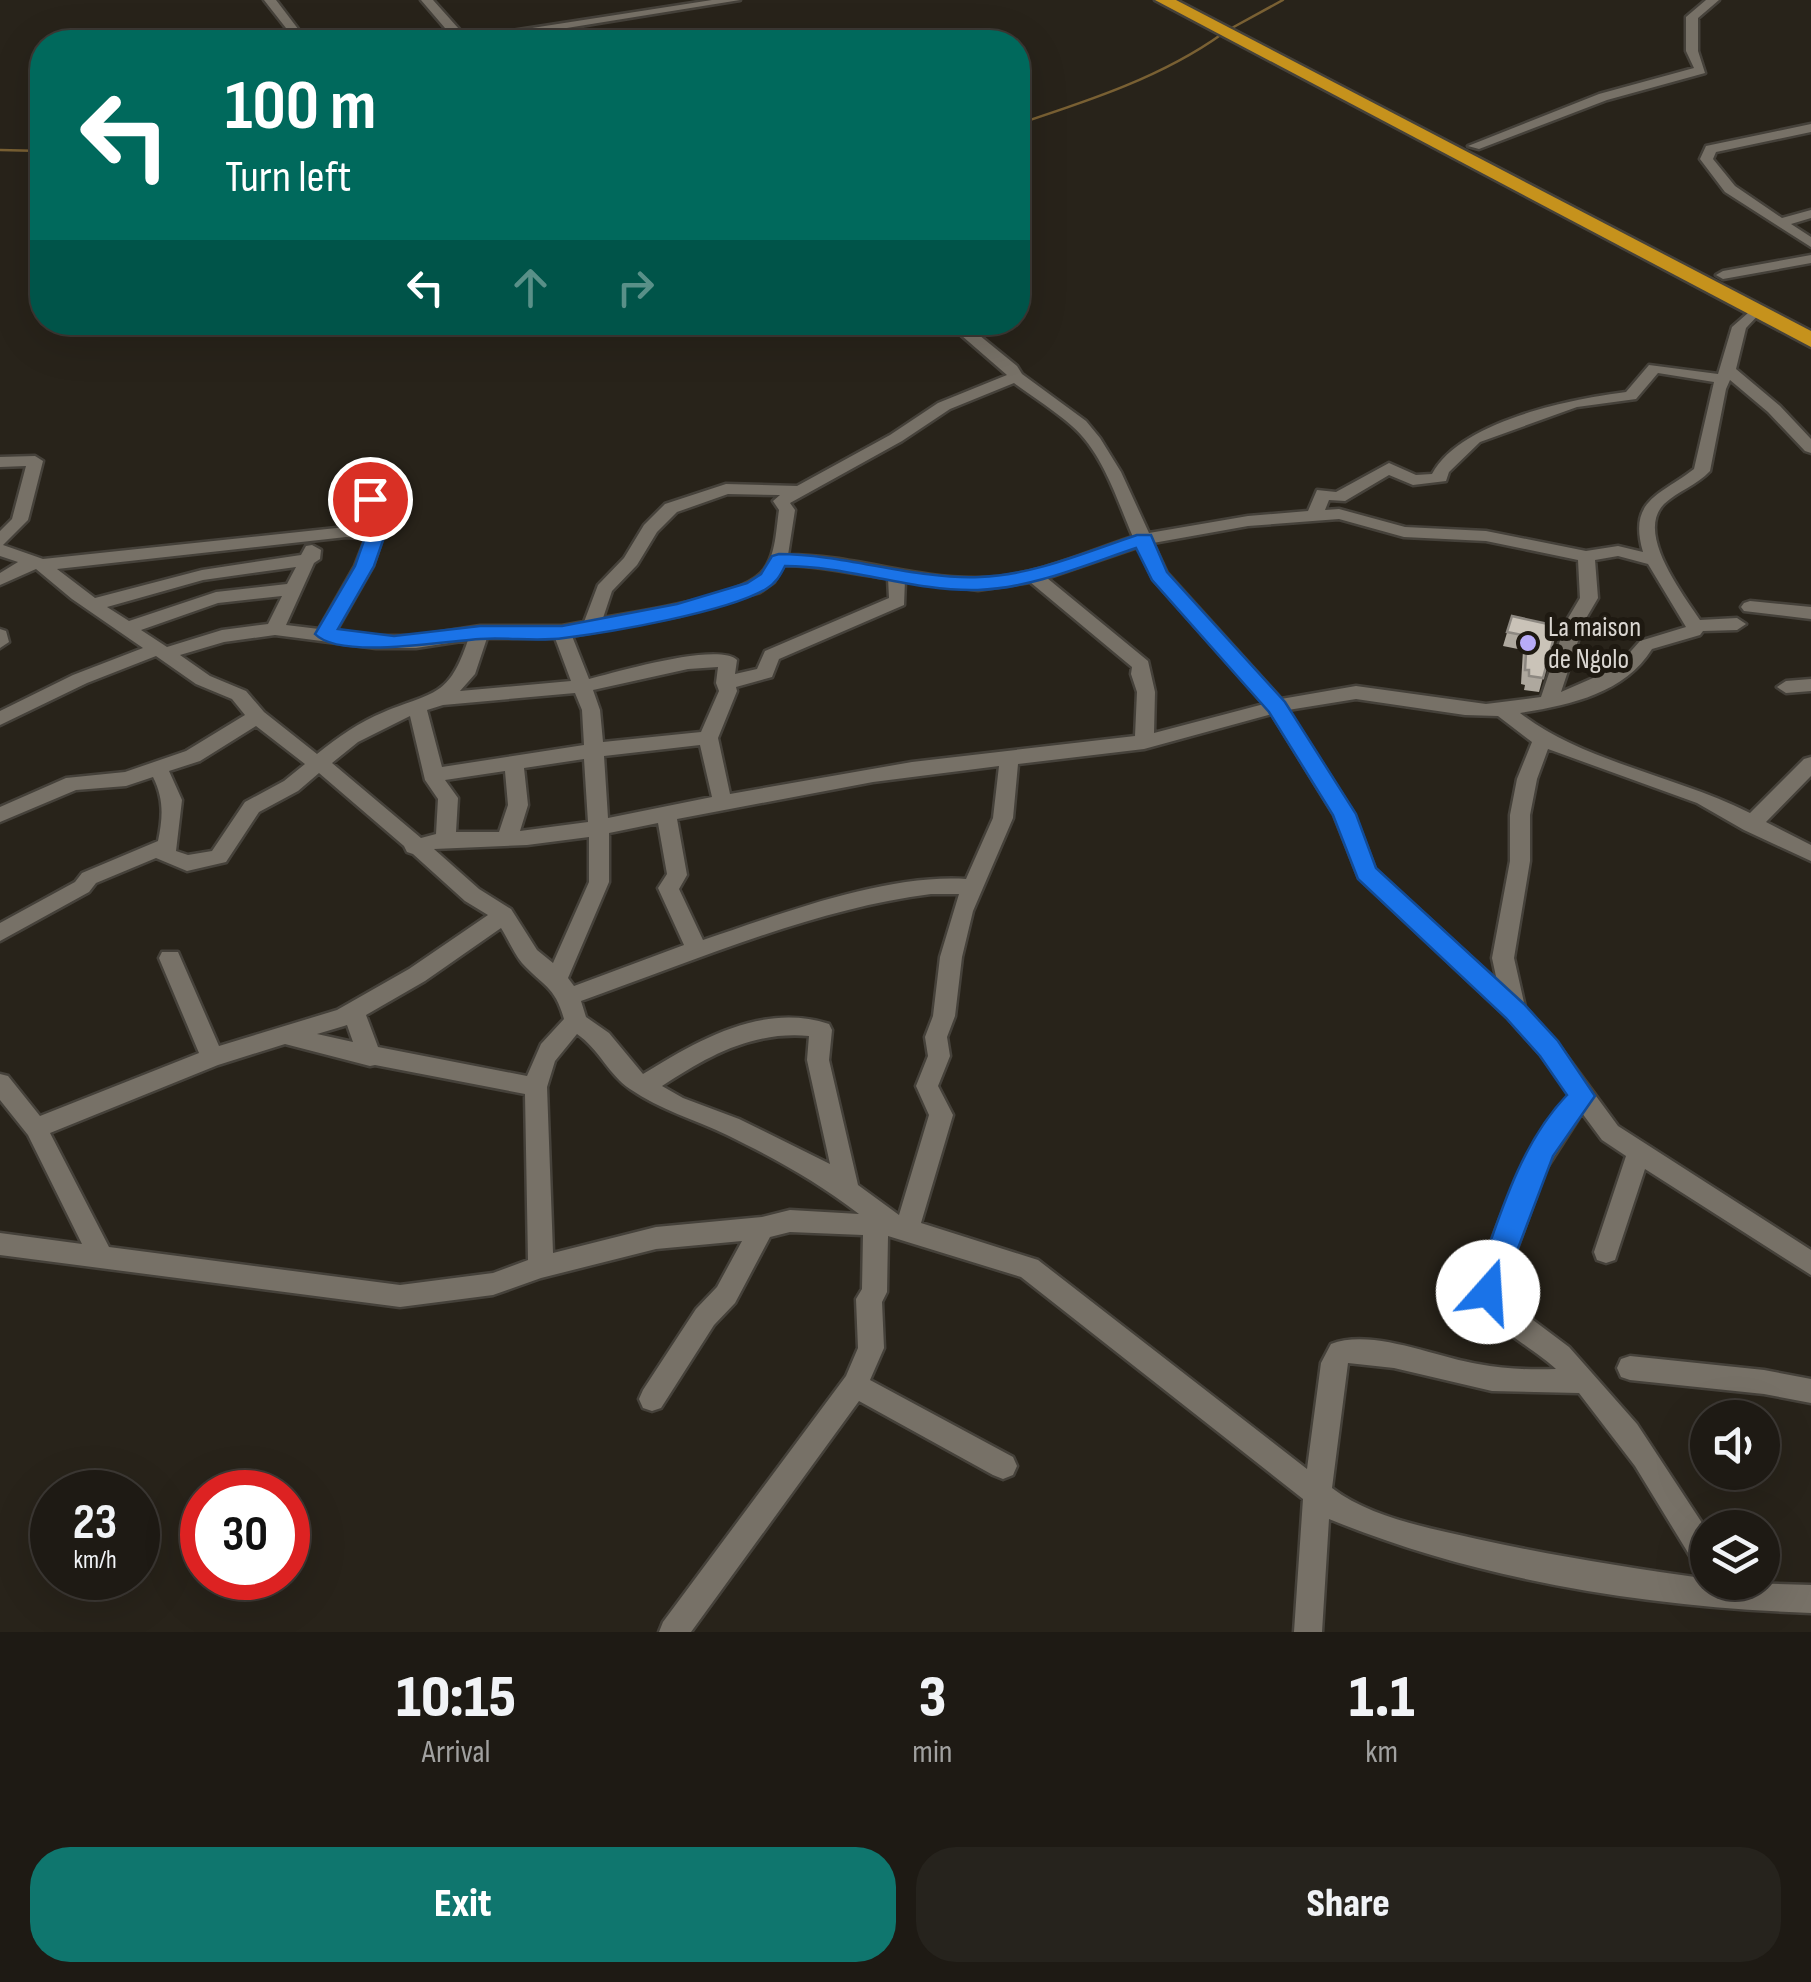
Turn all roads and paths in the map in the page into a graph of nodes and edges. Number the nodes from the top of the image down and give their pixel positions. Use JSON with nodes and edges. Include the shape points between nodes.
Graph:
{"nodes":[{"id":1,"x":270,"y":0,"type":"edge"},
{"id":2,"x":427,"y":0,"type":"edge"},
{"id":3,"x":734,"y":0,"type":"edge"},
{"id":4,"x":1163,"y":0,"type":"edge"},
{"id":5,"x":1190,"y":0,"type":"edge"},
{"id":6,"x":1713,"y":0,"type":"edge"},
{"id":7,"x":294,"y":30,"type":"edge"},
{"id":8,"x":453,"y":30,"type":"edge"},
{"id":9,"x":540,"y":30,"type":"edge"},
{"id":10,"x":1263,"y":45,"type":"junction"},
{"id":11,"x":1811,"y":128,"type":"edge"},
{"id":12,"x":1474,"y":146,"type":"junction"},
{"id":13,"x":1811,"y":214,"type":"edge"},
{"id":14,"x":1782,"y":222,"type":"junction"},
{"id":15,"x":1811,"y":242,"type":"edge"},
{"id":16,"x":1811,"y":259,"type":"edge"},
{"id":17,"x":1723,"y":275,"type":"junction"},
{"id":18,"x":1756,"y":310,"type":"junction"},
{"id":19,"x":1811,"y":321,"type":"edge"},
{"id":20,"x":969,"y":335,"type":"edge"},
{"id":21,"x":1811,"y":340,"type":"edge"},
{"id":22,"x":1726,"y":375,"type":"junction"},
{"id":23,"x":1016,"y":376,"type":"junction"},
{"id":24,"x":1811,"y":448,"type":"edge"},
{"id":25,"x":0,"y":462,"type":"edge"},
{"id":26,"x":796,"y":490,"type":"junction"},
{"id":27,"x":370,"y":499,"type":"dead end"},
{"id":28,"x":1314,"y":517,"type":"junction"},
{"id":29,"x":376,"y":532,"type":"junction"},
{"id":30,"x":314,"y":538,"type":"junction"},
{"id":31,"x":1144,"y":539,"type":"junction"},
{"id":32,"x":0,"y":541,"type":"edge"},
{"id":33,"x":0,"y":550,"type":"edge"},
{"id":34,"x":1586,"y":556,"type":"junction"},
{"id":35,"x":311,"y":559,"type":"junction"},
{"id":36,"x":779,"y":560,"type":"junction"},
{"id":37,"x":1653,"y":560,"type":"junction"},
{"id":38,"x":37,"y":564,"type":"junction"},
{"id":39,"x":902,"y":575,"type":"junction"},
{"id":40,"x":1034,"y":576,"type":"junction"},
{"id":41,"x":0,"y":580,"type":"edge"},
{"id":42,"x":291,"y":590,"type":"junction"},
{"id":43,"x":92,"y":606,"type":"junction"},
{"id":44,"x":1750,"y":607,"type":"dead end"},
{"id":45,"x":1811,"y":614,"type":"edge"},
{"id":46,"x":1737,"y":624,"type":"dead end"},
{"id":47,"x":592,"y":626,"type":"junction"},
{"id":48,"x":1694,"y":626,"type":"junction"},
{"id":49,"x":125,"y":629,"type":"junction"},
{"id":50,"x":275,"y":629,"type":"junction"},
{"id":51,"x":480,"y":632,"type":"junction"},
{"id":52,"x":562,"y":632,"type":"junction"},
{"id":53,"x":325,"y":634,"type":"junction"},
{"id":54,"x":161,"y":652,"type":"junction"},
{"id":55,"x":726,"y":683,"type":"junction"},
{"id":56,"x":1811,"y":685,"type":"edge"},
{"id":57,"x":583,"y":686,"type":"junction"},
{"id":58,"x":1786,"y":687,"type":"dead end"},
{"id":59,"x":440,"y":699,"type":"junction"},
{"id":60,"x":1548,"y":700,"type":"junction"},
{"id":61,"x":417,"y":707,"type":"junction"},
{"id":62,"x":1277,"y":707,"type":"junction"},
{"id":63,"x":0,"y":708,"type":"edge"},
{"id":64,"x":1503,"y":710,"type":"junction"},
{"id":65,"x":257,"y":717,"type":"junction"},
{"id":66,"x":708,"y":738,"type":"junction"},
{"id":67,"x":1542,"y":740,"type":"junction"},
{"id":68,"x":1144,"y":742,"type":"junction"},
{"id":69,"x":595,"y":750,"type":"junction"},
{"id":70,"x":1008,"y":759,"type":"junction"},
{"id":71,"x":318,"y":762,"type":"junction"},
{"id":72,"x":514,"y":764,"type":"junction"},
{"id":73,"x":1811,"y":764,"type":"edge"},
{"id":74,"x":157,"y":768,"type":"junction"},
{"id":75,"x":438,"y":774,"type":"junction"},
{"id":76,"x":722,"y":800,"type":"junction"},
{"id":77,"x":666,"y":812,"type":"junction"},
{"id":78,"x":0,"y":815,"type":"edge"},
{"id":79,"x":1751,"y":824,"type":"junction"},
{"id":80,"x":598,"y":828,"type":"junction"},
{"id":81,"x":446,"y":837,"type":"junction"},
{"id":82,"x":507,"y":839,"type":"junction"},
{"id":83,"x":167,"y":845,"type":"junction"},
{"id":84,"x":414,"y":847,"type":"junction"},
{"id":85,"x":1811,"y":854,"type":"edge"},
{"id":86,"x":970,"y":887,"type":"junction"},
{"id":87,"x":504,"y":915,"type":"junction"},
{"id":88,"x":0,"y":933,"type":"edge"},
{"id":89,"x":689,"y":954,"type":"junction"},
{"id":90,"x":170,"y":958,"type":"dead end"},
{"id":91,"x":563,"y":987,"type":"junction"},
{"id":92,"x":1515,"y":1011,"type":"junction"},
{"id":93,"x":354,"y":1012,"type":"junction"},
{"id":94,"x":576,"y":1022,"type":"junction"},
{"id":95,"x":289,"y":1037,"type":"junction"},
{"id":96,"x":370,"y":1056,"type":"junction"},
{"id":97,"x":212,"y":1057,"type":"junction"},
{"id":98,"x":0,"y":1083,"type":"edge"},
{"id":99,"x":643,"y":1086,"type":"junction"},
{"id":100,"x":536,"y":1087,"type":"junction"},
{"id":101,"x":1582,"y":1096,"type":"junction"},
{"id":102,"x":36,"y":1128,"type":"junction"},
{"id":103,"x":1639,"y":1152,"type":"junction"},
{"id":104,"x":847,"y":1190,"type":"junction"},
{"id":105,"x":893,"y":1226,"type":"junction"},
{"id":106,"x":762,"y":1228,"type":"junction"},
{"id":107,"x":0,"y":1244,"type":"edge"},
{"id":108,"x":1606,"y":1252,"type":"dead end"},
{"id":109,"x":102,"y":1256,"type":"junction"},
{"id":110,"x":1811,"y":1264,"type":"edge"},
{"id":111,"x":541,"y":1266,"type":"junction"},
{"id":112,"x":1630,"y":1368,"type":"dead end"},
{"id":113,"x":1584,"y":1380,"type":"junction"},
{"id":114,"x":855,"y":1386,"type":"junction"},
{"id":115,"x":1811,"y":1392,"type":"edge"},
{"id":116,"x":652,"y":1398,"type":"dead end"},
{"id":117,"x":1003,"y":1466,"type":"dead end"},
{"id":118,"x":1316,"y":1495,"type":"junction"},
{"id":119,"x":1690,"y":1529,"type":"edge"},
{"id":120,"x":1690,"y":1586,"type":"edge"},
{"id":121,"x":1780,"y":1595,"type":"edge"},
{"id":122,"x":1811,"y":1599,"type":"edge"},
{"id":123,"x":673,"y":1632,"type":"edge"},
{"id":124,"x":1308,"y":1632,"type":"edge"}],
"edges":[{"from":1,"to":7,"type":"street"},
{"from":2,"to":8,"type":"street"},
{"from":3,"to":9,"type":"street"},
{"from":4,"to":10,"type":"highway"},
{"from":5,"to":10,"type":"highway"},
{"from":6,"to":12,"type":"street","via":[[1692,17],[1692,50],[1701,70],[1604,97]]},
{"from":10,"to":12,"type":"highway"},
{"from":10,"to":18,"type":"highway"},
{"from":11,"to":14,"type":"street","via":[[1706,152],[1730,188]]},
{"from":12,"to":17,"type":"highway"},
{"from":13,"to":14,"type":"street"},
{"from":14,"to":15,"type":"street"},
{"from":16,"to":17,"type":"street"},
{"from":17,"to":19,"type":"highway"},
{"from":18,"to":21,"type":"highway"},
{"from":18,"to":22,"type":"street","via":[[1739,328]]},
{"from":20,"to":23,"type":"street"},
{"from":22,"to":24,"type":"street","via":[[1774,409]]},
{"from":22,"to":28,"type":"street","via":[[1654,368],[1631,396],[1574,402],[1474,440],[1440,478],[1412,480],[1389,468],[1339,497],[1323,494]]},
{"from":22,"to":37,"type":"street","via":[[1702,472],[1648,512]]},
{"from":23,"to":26,"type":"street","via":[[944,406]]},
{"from":23,"to":31,"type":"street","via":[[1085,428]]},
{"from":25,"to":32,"type":"street","via":[[35,461],[20,520]]},
{"from":26,"to":36,"type":"street","via":[[781,501],[788,510]]},
{"from":26,"to":47,"type":"street","via":[[726,488],[671,508],[604,589]]},
{"from":27,"to":29,"type":"street"},
{"from":28,"to":31,"type":"street"},
{"from":28,"to":34,"type":"street","via":[[1339,514],[1404,532],[1486,536]]},
{"from":29,"to":30,"type":"street"},
{"from":29,"to":53,"type":"street"},
{"from":30,"to":35,"type":"street"},
{"from":30,"to":38,"type":"street"},
{"from":31,"to":40,"type":"street"},
{"from":31,"to":62,"type":"street","via":[[1159,575]]},
{"from":33,"to":38,"type":"street"},
{"from":34,"to":37,"type":"street","via":[[1618,550]]},
{"from":34,"to":60,"type":"street","via":[[1589,598]]},
{"from":35,"to":42,"type":"street"},
{"from":35,"to":43,"type":"street","via":[[202,574]]},
{"from":36,"to":39,"type":"street","via":[[822,560]]},
{"from":36,"to":47,"type":"street","via":[[754,588]]},
{"from":37,"to":48,"type":"street"},
{"from":38,"to":41,"type":"street"},
{"from":38,"to":43,"type":"street"},
{"from":39,"to":40,"type":"street","via":[[978,584]]},
{"from":39,"to":55,"type":"street","via":[[898,601],[789,644],[771,654],[764,673]]},
{"from":40,"to":68,"type":"street","via":[[1142,665]]},
{"from":42,"to":49,"type":"street","via":[[216,598]]},
{"from":42,"to":50,"type":"street"},
{"from":43,"to":49,"type":"street"},
{"from":44,"to":45,"type":"street"},
{"from":46,"to":48,"type":"street"},
{"from":47,"to":52,"type":"street"},
{"from":48,"to":60,"type":"street","via":[[1694,632],[1650,650],[1602,683]]},
{"from":49,"to":54,"type":"street"},
{"from":50,"to":53,"type":"street"},
{"from":50,"to":54,"type":"street"},
{"from":51,"to":52,"type":"street"},
{"from":51,"to":53,"type":"street","via":[[394,643]]},
{"from":51,"to":59,"type":"street","via":[[466,674]]},
{"from":52,"to":57,"type":"street"},
{"from":54,"to":63,"type":"street","via":[[80,678],[0,719],[8,715]]},
{"from":54,"to":65,"type":"street","via":[[238,695]]},
{"from":55,"to":57,"type":"street","via":[[728,660]]},
{"from":55,"to":66,"type":"street"},
{"from":56,"to":58,"type":"street"},
{"from":57,"to":59,"type":"street"},
{"from":57,"to":69,"type":"street"},
{"from":59,"to":61,"type":"street"},
{"from":60,"to":64,"type":"street"},
{"from":61,"to":71,"type":"street","via":[[375,724]]},
{"from":61,"to":75,"type":"street"},
{"from":62,"to":64,"type":"street","via":[[1336,694]]},
{"from":62,"to":68,"type":"street"},
{"from":62,"to":92,"type":"street","via":[[1344,814],[1366,873]]},
{"from":64,"to":67,"type":"street"},
{"from":65,"to":71,"type":"street"},
{"from":65,"to":74,"type":"street","via":[[202,752]]},
{"from":66,"to":69,"type":"street"},
{"from":66,"to":76,"type":"street"},
{"from":67,"to":79,"type":"street","via":[[1704,798]]},
{"from":67,"to":92,"type":"street","via":[[1520,815],[1520,861],[1502,958]]},
{"from":68,"to":70,"type":"street"},
{"from":69,"to":72,"type":"street"},
{"from":69,"to":80,"type":"street"},
{"from":70,"to":76,"type":"street"},
{"from":70,"to":86,"type":"street","via":[[1003,818]]},
{"from":71,"to":83,"type":"street","via":[[252,807],[219,856],[177,862],[165,855]]},
{"from":71,"to":84,"type":"street"},
{"from":72,"to":75,"type":"street"},
{"from":72,"to":82,"type":"street","via":[[518,806]]},
{"from":73,"to":79,"type":"street"},
{"from":74,"to":78,"type":"street","via":[[112,782],[73,783]]},
{"from":74,"to":83,"type":"street","via":[[176,808]]},
{"from":75,"to":81,"type":"street","via":[[435,780],[448,798]]},
{"from":76,"to":77,"type":"street"},
{"from":77,"to":80,"type":"street"},
{"from":77,"to":89,"type":"street","via":[[676,875],[668,888],[696,948]]},
{"from":79,"to":85,"type":"street"},
{"from":80,"to":82,"type":"street"},
{"from":80,"to":91,"type":"street","via":[[599,882]]},
{"from":81,"to":82,"type":"street"},
{"from":81,"to":84,"type":"street"},
{"from":83,"to":88,"type":"street","via":[[90,878]]},
{"from":84,"to":87,"type":"street"},
{"from":86,"to":89,"type":"street","via":[[897,891]]},
{"from":86,"to":105,"type":"street","via":[[928,1086],[941,1115]]},
{"from":87,"to":91,"type":"street","via":[[529,956]]},
{"from":87,"to":93,"type":"street"},
{"from":89,"to":91,"type":"street"},
{"from":90,"to":97,"type":"street"},
{"from":91,"to":94,"type":"street"},
{"from":92,"to":101,"type":"street"},
{"from":93,"to":95,"type":"street"},
{"from":93,"to":96,"type":"street"},
{"from":94,"to":99,"type":"street"},
{"from":94,"to":100,"type":"street","via":[[548,1048]]},
{"from":95,"to":96,"type":"street"},
{"from":95,"to":97,"type":"street"},
{"from":96,"to":100,"type":"street"},
{"from":97,"to":102,"type":"street"},
{"from":98,"to":102,"type":"street"},
{"from":99,"to":104,"type":"street","via":[[745,1132]]},
{"from":99,"to":104,"type":"street","via":[[720,1040],[817,1027]]},
{"from":100,"to":111,"type":"street"},
{"from":101,"to":103,"type":"street","via":[[1610,1133]]},
{"from":101,"to":113,"type":"street","via":[[1542,1150],[1488,1292],[1490,1302]]},
{"from":102,"to":109,"type":"street"},
{"from":103,"to":108,"type":"street"},
{"from":103,"to":110,"type":"street"},
{"from":104,"to":105,"type":"street"},
{"from":105,"to":106,"type":"street","via":[[790,1221]]},
{"from":105,"to":114,"type":"street","via":[[869,1299],[871,1348]]},
{"from":105,"to":118,"type":"street","via":[[1029,1268]]},
{"from":106,"to":111,"type":"street","via":[[656,1238]]},
{"from":106,"to":116,"type":"street","via":[[726,1295]]},
{"from":107,"to":109,"type":"street"},
{"from":109,"to":111,"type":"street","via":[[400,1296],[493,1284]]},
{"from":112,"to":115,"type":"street"},
{"from":113,"to":118,"type":"street","via":[[1490,1379],[1375,1353],[1340,1352]]},
{"from":113,"to":119,"type":"street","via":[[1654,1468]]},
{"from":114,"to":117,"type":"street"},
{"from":114,"to":123,"type":"street"},
{"from":118,"to":120,"type":"street","via":[[1374,1526],[1424,1541],[1573,1574]]},
{"from":118,"to":124,"type":"street"},
{"from":121,"to":122,"type":"street"}]}
